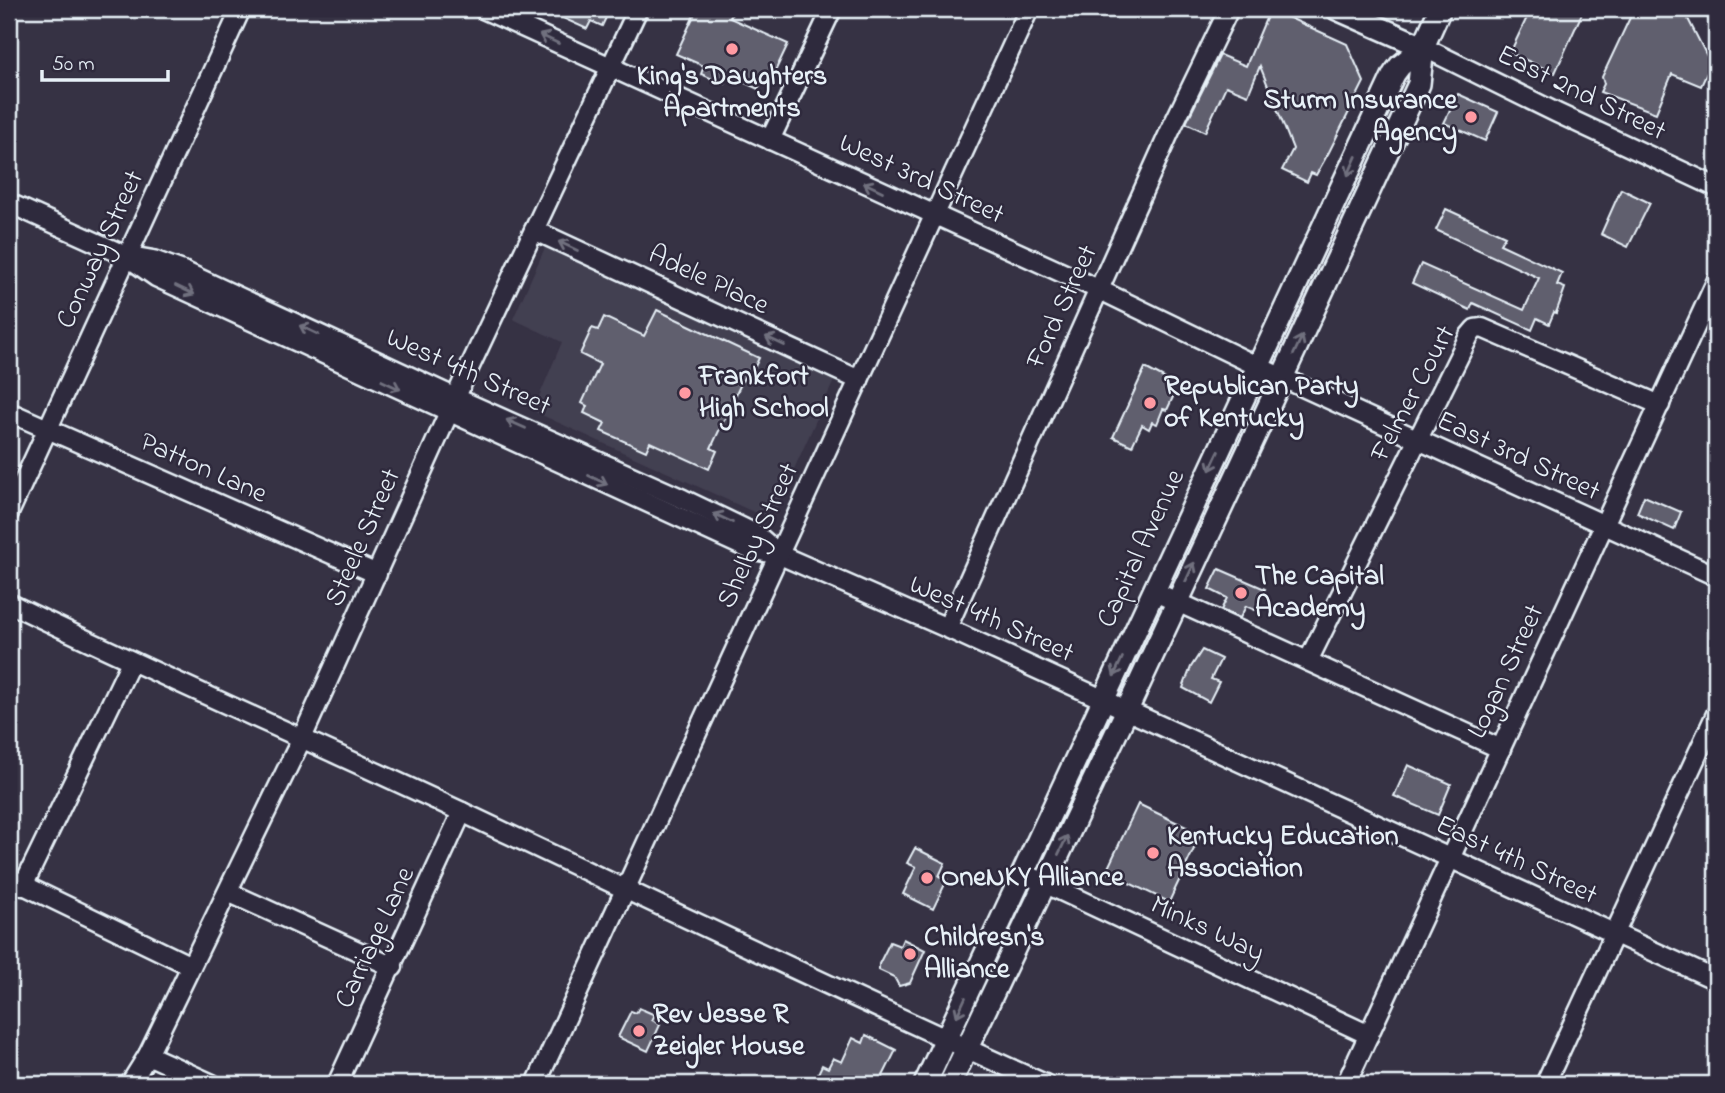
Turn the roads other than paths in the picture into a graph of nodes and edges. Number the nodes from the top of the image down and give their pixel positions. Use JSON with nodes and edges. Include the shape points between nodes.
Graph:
{"nodes":[{"id":1,"x":241,"y":9,"type":"edge"},
{"id":2,"x":483,"y":9,"type":"edge"},
{"id":3,"x":638,"y":9,"type":"edge"},
{"id":4,"x":832,"y":9,"type":"edge"},
{"id":5,"x":1029,"y":9,"type":"edge"},
{"id":6,"x":1229,"y":9,"type":"edge"},
{"id":7,"x":1337,"y":9,"type":"edge"},
{"id":8,"x":1440,"y":9,"type":"edge"},
{"id":9,"x":1423,"y":47,"type":"junction"},
{"id":10,"x":611,"y":67,"type":"junction"},
{"id":11,"x":771,"y":140,"type":"junction"},
{"id":12,"x":1716,"y":187,"type":"edge"},
{"id":13,"x":9,"y":203,"type":"edge"},
{"id":14,"x":935,"y":215,"type":"junction"},
{"id":15,"x":534,"y":230,"type":"junction"},
{"id":16,"x":126,"y":256,"type":"junction"},
{"id":17,"x":1716,"y":282,"type":"edge"},
{"id":18,"x":1100,"y":290,"type":"junction"},
{"id":19,"x":1259,"y":367,"type":"junction"},
{"id":20,"x":1282,"y":378,"type":"junction"},
{"id":21,"x":859,"y":380,"type":"junction"},
{"id":22,"x":453,"y":405,"type":"junction"},
{"id":23,"x":1660,"y":405,"type":"junction"},
{"id":24,"x":9,"y":412,"type":"edge"},
{"id":25,"x":48,"y":430,"type":"junction"},
{"id":26,"x":1418,"y":440,"type":"junction"},
{"id":27,"x":9,"y":513,"type":"edge"},
{"id":28,"x":1604,"y":525,"type":"junction"},
{"id":29,"x":780,"y":555,"type":"junction"},
{"id":30,"x":377,"y":574,"type":"junction"},
{"id":31,"x":1716,"y":576,"type":"edge"},
{"id":32,"x":1153,"y":591,"type":"junction"},
{"id":33,"x":1177,"y":602,"type":"junction"},
{"id":34,"x":9,"y":603,"type":"edge"},
{"id":35,"x":947,"y":628,"type":"junction"},
{"id":36,"x":1308,"y":661,"type":"junction"},
{"id":37,"x":131,"y":662,"type":"junction"},
{"id":38,"x":1103,"y":700,"type":"junction"},
{"id":39,"x":1127,"y":710,"type":"junction"},
{"id":40,"x":1716,"y":714,"type":"edge"},
{"id":41,"x":302,"y":738,"type":"junction"},
{"id":42,"x":1501,"y":749,"type":"junction"},
{"id":43,"x":462,"y":812,"type":"junction"},
{"id":44,"x":1450,"y":859,"type":"junction"},
{"id":45,"x":1023,"y":873,"type":"junction"},
{"id":46,"x":16,"y":882,"type":"edge"},
{"id":47,"x":1044,"y":883,"type":"junction"},
{"id":48,"x":625,"y":890,"type":"junction"},
{"id":49,"x":228,"y":892,"type":"junction"},
{"id":50,"x":1614,"y":935,"type":"junction"},
{"id":51,"x":191,"y":966,"type":"junction"},
{"id":52,"x":393,"y":967,"type":"junction"},
{"id":53,"x":1716,"y":980,"type":"edge"},
{"id":54,"x":1369,"y":1035,"type":"junction"},
{"id":55,"x":946,"y":1040,"type":"junction"},
{"id":56,"x":967,"y":1049,"type":"junction"},
{"id":57,"x":148,"y":1055,"type":"junction"},
{"id":58,"x":130,"y":1084,"type":"edge"},
{"id":59,"x":212,"y":1084,"type":"edge"},
{"id":60,"x":337,"y":1084,"type":"edge"},
{"id":61,"x":536,"y":1084,"type":"edge"},
{"id":62,"x":925,"y":1084,"type":"edge"},
{"id":63,"x":950,"y":1084,"type":"edge"},
{"id":64,"x":1045,"y":1084,"type":"edge"},
{"id":65,"x":1346,"y":1084,"type":"edge"},
{"id":66,"x":1545,"y":1084,"type":"edge"}],
"edges":[{"from":1,"to":16,"type":"street","name":"Conway Street"},
{"from":10,"to":2,"type":"street","name":"West 3rd Street","one_way":true},
{"from":3,"to":10,"type":"street","name":"Steele Street"},
{"from":4,"to":11,"type":"street"},
{"from":5,"to":14,"type":"street","name":"Shelby Street"},
{"from":6,"to":18,"type":"street","name":"Ford Street"},
{"from":7,"to":9,"type":"main road"},
{"from":8,"to":9,"type":"main road","name":"Capital Avenue"},
{"from":9,"to":12,"type":"street","name":"East 2nd Street"},
{"from":9,"to":19,"type":"main road","name":"Capital Avenue","one_way":true,"via":[[1394,74]]},
{"from":20,"to":9,"type":"main road","name":"Capital Avenue","one_way":true,"via":[[1419,84]]},
{"from":10,"to":11,"type":"street","name":"West 3rd Street"},
{"from":10,"to":15,"type":"street","name":"Steele Street"},
{"from":14,"to":11,"type":"street","name":"West 3rd Street","one_way":true},
{"from":13,"to":16,"type":"street","name":"West 4th Street"},
{"from":14,"to":18,"type":"street","name":"West 3rd Street"},
{"from":14,"to":21,"type":"street","name":"Shelby Street"},
{"from":21,"to":15,"type":"street","name":"Adele Place","one_way":true},
{"from":15,"to":22,"type":"street","name":"Steele Street"},
{"from":16,"to":22,"type":"street","name":"West 4th Street","via":[[156,277]]},
{"from":16,"to":25,"type":"street","name":"Conway Street"},
{"from":17,"to":23,"type":"street","name":"Logan Street"},
{"from":18,"to":19,"type":"street","name":"West 3rd Street"},
{"from":18,"to":35,"type":"street","name":"Ford Street"},
{"from":19,"to":20,"type":"street","name":"East 3rd Street"},
{"from":19,"to":32,"type":"main road","name":"Capital Avenue","one_way":true},
{"from":20,"to":26,"type":"street","name":"East 3rd Street"},
{"from":33,"to":20,"type":"main road","name":"Capital Avenue","one_way":true},
{"from":21,"to":29,"type":"street","name":"Shelby Street"},
{"from":22,"to":29,"type":"street","name":"West 4th Street","via":[[749,549]]},
{"from":22,"to":30,"type":"street","name":"Steele Street"},
{"from":23,"to":26,"type":"street","name":"Felmer Court","via":[[1482,328],[1475,329]]},
{"from":23,"to":28,"type":"street","name":"Logan Street"},
{"from":24,"to":25,"type":"street","name":"Patton Lane"},
{"from":25,"to":27,"type":"street","name":"Conway Street"},
{"from":25,"to":30,"type":"street","name":"Patton Lane"},
{"from":26,"to":28,"type":"street","name":"East 3rd Street"},
{"from":26,"to":36,"type":"street","name":"Felmer Court"},
{"from":28,"to":31,"type":"street","name":"East 3rd Street"},
{"from":28,"to":42,"type":"street","name":"Logan Street"},
{"from":29,"to":35,"type":"street","name":"West 4th Street"},
{"from":29,"to":48,"type":"street","name":"Shelby Street"},
{"from":30,"to":41,"type":"street","name":"Steele Street"},
{"from":32,"to":33,"type":"street"},
{"from":32,"to":38,"type":"main road","name":"Capital Avenue","one_way":true},
{"from":33,"to":36,"type":"street"},
{"from":33,"to":39,"type":"main road","name":"Capital Avenue"},
{"from":34,"to":37,"type":"street"},
{"from":35,"to":38,"type":"street","name":"West 4th Street"},
{"from":36,"to":42,"type":"street"},
{"from":37,"to":41,"type":"street"},
{"from":37,"to":46,"type":"street"},
{"from":38,"to":39,"type":"street","name":"East 4th Street"},
{"from":38,"to":45,"type":"main road","name":"Capital Avenue"},
{"from":39,"to":44,"type":"street","name":"East 4th Street"},
{"from":47,"to":39,"type":"main road","name":"Capital Avenue","one_way":true},
{"from":40,"to":50,"type":"street"},
{"from":41,"to":43,"type":"street"},
{"from":41,"to":49,"type":"street","name":"Steele Street"},
{"from":42,"to":44,"type":"street","name":"Logan Street"},
{"from":43,"to":48,"type":"street"},
{"from":43,"to":52,"type":"street","name":"Carriage Lane"},
{"from":44,"to":50,"type":"street","name":"East 4th Street"},
{"from":44,"to":54,"type":"street","name":"Logan Street"},
{"from":45,"to":47,"type":"street","name":"Minks Way"},
{"from":45,"to":55,"type":"main road","name":"Capital Avenue","one_way":true},
{"from":46,"to":51,"type":"street"},
{"from":47,"to":54,"type":"street","name":"Minks Way"},
{"from":47,"to":56,"type":"main road","name":"Capital Avenue"},
{"from":48,"to":55,"type":"street"},
{"from":48,"to":61,"type":"street","name":"Shelby Street"},
{"from":49,"to":51,"type":"street","name":"Steele Street"},
{"from":49,"to":52,"type":"street"},
{"from":50,"to":53,"type":"street","name":"East 4th Street"},
{"from":50,"to":66,"type":"street"},
{"from":51,"to":57,"type":"street","name":"Steele Street"},
{"from":52,"to":60,"type":"street","name":"Carriage Lane"},
{"from":54,"to":65,"type":"street","name":"Logan Street"},
{"from":55,"to":56,"type":"street"},
{"from":55,"to":62,"type":"main road","name":"Capital Avenue"},
{"from":56,"to":63,"type":"main road","name":"Capital Avenue"},
{"from":56,"to":64,"type":"street"},
{"from":57,"to":58,"type":"street","name":"Steele Street"},
{"from":57,"to":59,"type":"street"}]}
